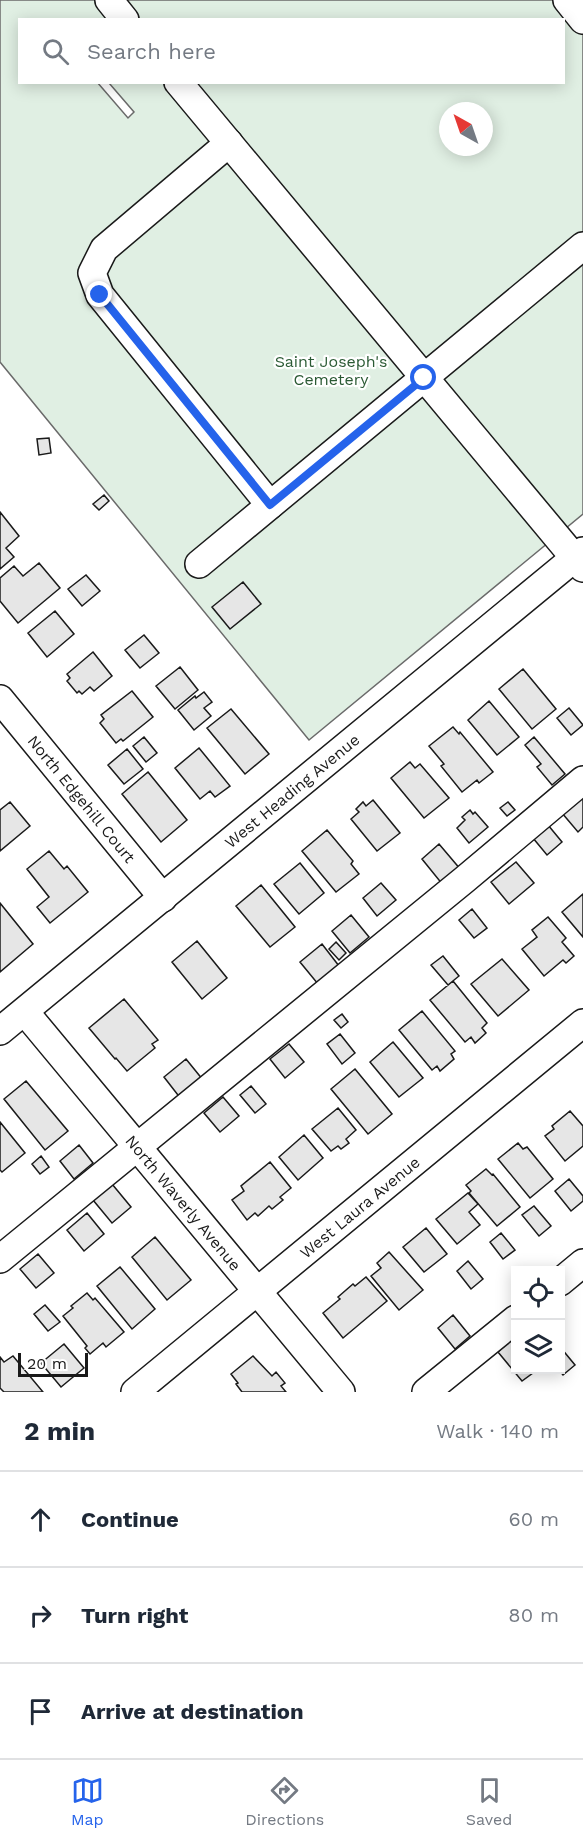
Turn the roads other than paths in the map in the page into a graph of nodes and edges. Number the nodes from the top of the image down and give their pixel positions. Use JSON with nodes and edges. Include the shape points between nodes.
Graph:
{"nodes":[{"id":1,"x":109,"y":0,"type":"edge"},
{"id":2,"x":567,"y":0,"type":"edge"},
{"id":3,"x":123,"y":18,"type":"edge"},
{"id":4,"x":583,"y":20,"type":"edge"},
{"id":5,"x":180,"y":84,"type":"edge"},
{"id":6,"x":229,"y":143,"type":"junction"},
{"id":7,"x":583,"y":246,"type":"edge"},
{"id":8,"x":424,"y":378,"type":"junction"},
{"id":9,"x":270,"y":505,"type":"junction"},
{"id":10,"x":580,"y":559,"type":"edge"},
{"id":11,"x":199,"y":564,"type":"dead end"},
{"id":12,"x":0,"y":699,"type":"edge"},
{"id":13,"x":583,"y":780,"type":"edge"},
{"id":14,"x":163,"y":898,"type":"junction"},
{"id":15,"x":25,"y":1012,"type":"junction"},
{"id":16,"x":583,"y":1023,"type":"edge"},
{"id":17,"x":0,"y":1031,"type":"edge"},
{"id":18,"x":137,"y":1147,"type":"junction"},
{"id":19,"x":0,"y":1259,"type":"edge"},
{"id":20,"x":583,"y":1263,"type":"edge"},
{"id":21,"x":565,"y":1279,"type":"edge"},
{"id":22,"x":256,"y":1292,"type":"junction"},
{"id":23,"x":515,"y":1320,"type":"edge"},
{"id":24,"x":135,"y":1392,"type":"edge"},
{"id":25,"x":341,"y":1392,"type":"edge"},
{"id":26,"x":426,"y":1392,"type":"edge"}],
"edges":[{"from":1,"to":3,"type":"street"},
{"from":2,"to":4,"type":"street"},
{"from":5,"to":6,"type":"street"},
{"from":6,"to":8,"type":"street"},
{"from":6,"to":9,"type":"street","via":[[104,249],[93,273],[100,295]]},
{"from":7,"to":8,"type":"street"},
{"from":8,"to":9,"type":"street"},
{"from":8,"to":10,"type":"street"},
{"from":9,"to":11,"type":"street"},
{"from":10,"to":14,"type":"street","name":"West Heading Avenue"},
{"from":12,"to":14,"type":"street","name":"North Edgehill Court"},
{"from":13,"to":18,"type":"street"},
{"from":14,"to":15,"type":"street","name":"West Heading Avenue"},
{"from":15,"to":17,"type":"street","name":"West Heading Avenue"},
{"from":15,"to":18,"type":"street","name":"North Waverly Avenue"},
{"from":16,"to":22,"type":"street","name":"West Laura Avenue"},
{"from":18,"to":19,"type":"street"},
{"from":18,"to":22,"type":"street","name":"North Waverly Avenue"},
{"from":20,"to":21,"type":"street"},
{"from":22,"to":24,"type":"street","name":"West Laura Avenue"},
{"from":22,"to":25,"type":"street","name":"North Waverly Avenue"},
{"from":23,"to":26,"type":"street"}]}
